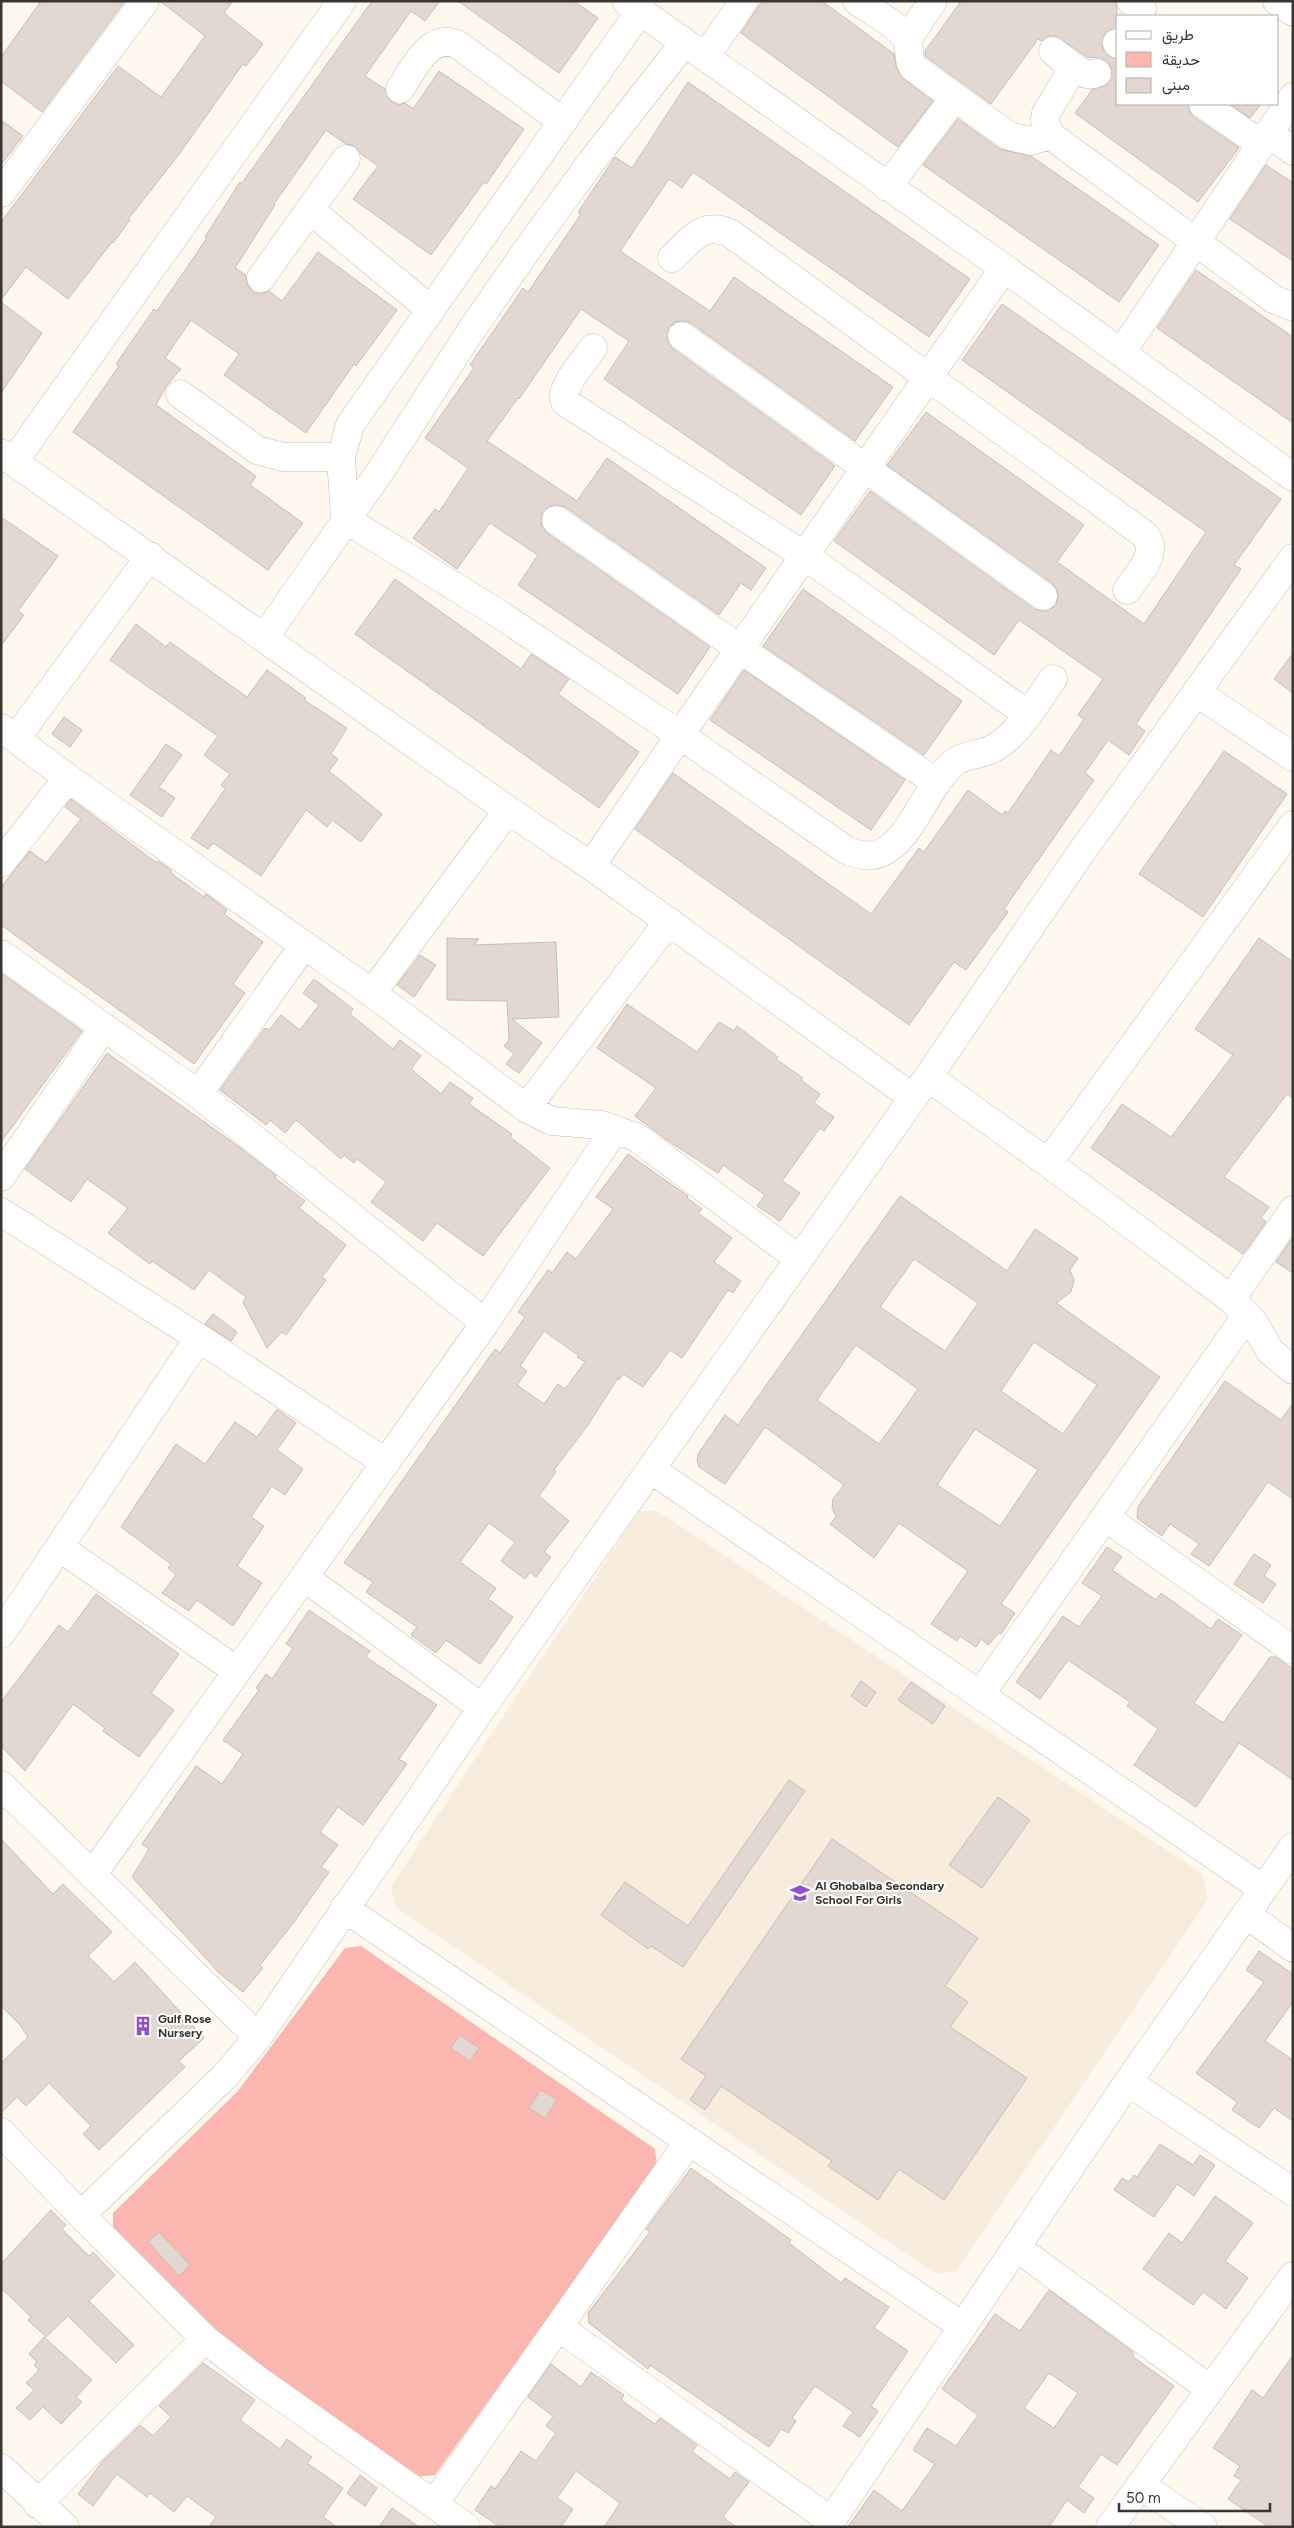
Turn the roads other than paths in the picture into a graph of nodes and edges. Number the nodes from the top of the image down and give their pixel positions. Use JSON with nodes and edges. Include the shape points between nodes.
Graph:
{"nodes":[{"id":1,"x":145,"y":1,"type":"edge"},
{"id":2,"x":342,"y":1,"type":"edge"},
{"id":3,"x":744,"y":1,"type":"edge"},
{"id":4,"x":857,"y":1,"type":"edge"},
{"id":5,"x":933,"y":1,"type":"edge"},
{"id":6,"x":1277,"y":1,"type":"edge"},
{"id":7,"x":633,"y":6,"type":"edge"},
{"id":8,"x":1293,"y":12,"type":"edge"},
{"id":9,"x":907,"y":40,"type":"junction"},
{"id":10,"x":695,"y":50,"type":"junction"},
{"id":11,"x":1053,"y":51,"type":"dead end"},
{"id":12,"x":400,"y":89,"type":"dead end"},
{"id":13,"x":955,"y":97,"type":"junction"},
{"id":14,"x":1293,"y":97,"type":"edge"},
{"id":15,"x":1206,"y":105,"type":"edge"},
{"id":16,"x":563,"y":122,"type":"junction"},
{"id":17,"x":1050,"y":136,"type":"junction"},
{"id":18,"x":1264,"y":139,"type":"junction"},
{"id":19,"x":1293,"y":151,"type":"edge"},
{"id":20,"x":346,"y":158,"type":"dead end"},
{"id":21,"x":887,"y":186,"type":"junction"},
{"id":22,"x":1,"y":193,"type":"edge"},
{"id":23,"x":310,"y":210,"type":"junction"},
{"id":24,"x":1194,"y":242,"type":"junction"},
{"id":25,"x":672,"y":258,"type":"dead end"},
{"id":26,"x":1004,"y":268,"type":"junction"},
{"id":27,"x":261,"y":278,"type":"dead end"},
{"id":28,"x":1293,"y":307,"type":"edge"},
{"id":29,"x":431,"y":310,"type":"junction"},
{"id":30,"x":682,"y":336,"type":"dead end"},
{"id":31,"x":593,"y":348,"type":"dead end"},
{"id":32,"x":1121,"y":352,"type":"junction"},
{"id":33,"x":929,"y":376,"type":"junction"},
{"id":34,"x":180,"y":394,"type":"dead end"},
{"id":35,"x":8,"y":457,"type":"edge"},
{"id":36,"x":340,"y":457,"type":"junction"},
{"id":37,"x":866,"y":468,"type":"junction"},
{"id":38,"x":1293,"y":477,"type":"edge"},
{"id":39,"x":345,"y":519,"type":"junction"},
{"id":40,"x":556,"y":520,"type":"dead end"},
{"id":41,"x":150,"y":556,"type":"junction"},
{"id":42,"x":805,"y":556,"type":"junction"},
{"id":43,"x":1293,"y":558,"type":"edge"},
{"id":44,"x":1128,"y":590,"type":"dead end"},
{"id":45,"x":1042,"y":596,"type":"dead end"},
{"id":46,"x":264,"y":638,"type":"junction"},
{"id":47,"x":740,"y":649,"type":"junction"},
{"id":48,"x":1053,"y":679,"type":"dead end"},
{"id":49,"x":1196,"y":692,"type":"junction"},
{"id":50,"x":1027,"y":714,"type":"junction"},
{"id":51,"x":9,"y":733,"type":"edge"},
{"id":52,"x":680,"y":735,"type":"junction"},
{"id":53,"x":1293,"y":757,"type":"edge"},
{"id":54,"x":68,"y":778,"type":"junction"},
{"id":55,"x":937,"y":783,"type":"junction"},
{"id":56,"x":508,"y":810,"type":"junction"},
{"id":57,"x":1293,"y":825,"type":"edge"},
{"id":58,"x":1,"y":863,"type":"edge"},
{"id":59,"x":591,"y":866,"type":"junction"},
{"id":60,"x":669,"y":921,"type":"junction"},
{"id":61,"x":304,"y":945,"type":"junction"},
{"id":62,"x":1,"y":954,"type":"edge"},
{"id":63,"x":372,"y":993,"type":"junction"},
{"id":64,"x":104,"y":1027,"type":"junction"},
{"id":65,"x":920,"y":1087,"type":"junction"},
{"id":66,"x":198,"y":1094,"type":"junction"},
{"id":67,"x":526,"y":1108,"type":"junction"},
{"id":68,"x":615,"y":1129,"type":"junction"},
{"id":69,"x":1048,"y":1163,"type":"junction"},
{"id":70,"x":1,"y":1177,"type":"edge"},
{"id":71,"x":1293,"y":1210,"type":"edge"},
{"id":72,"x":1,"y":1212,"type":"edge"},
{"id":73,"x":799,"y":1259,"type":"junction"},
{"id":74,"x":1239,"y":1307,"type":"junction"},
{"id":75,"x":485,"y":1323,"type":"junction"},
{"id":76,"x":199,"y":1338,"type":"junction"},
{"id":77,"x":1293,"y":1370,"type":"edge"},
{"id":78,"x":386,"y":1463,"type":"junction"},
{"id":79,"x":652,"y":1470,"type":"junction"},
{"id":80,"x":1105,"y":1517,"type":"junction"},
{"id":81,"x":59,"y":1547,"type":"junction"},
{"id":82,"x":304,"y":1577,"type":"junction"},
{"id":83,"x":1,"y":1634,"type":"edge"},
{"id":84,"x":1293,"y":1650,"type":"edge"},
{"id":85,"x":237,"y":1671,"type":"junction"},
{"id":86,"x":980,"y":1695,"type":"junction"},
{"id":87,"x":482,"y":1708,"type":"junction"},
{"id":88,"x":1,"y":1785,"type":"edge"},
{"id":89,"x":1293,"y":1847,"type":"edge"},
{"id":90,"x":92,"y":1875,"type":"junction"},
{"id":91,"x":1263,"y":1889,"type":"junction"},
{"id":92,"x":344,"y":1908,"type":"junction"},
{"id":93,"x":1246,"y":1914,"type":"junction"},
{"id":94,"x":1293,"y":1948,"type":"edge"},
{"id":95,"x":258,"y":2038,"type":"junction"},
{"id":96,"x":1128,"y":2082,"type":"junction"},
{"id":97,"x":1,"y":2132,"type":"edge"},
{"id":98,"x":689,"y":2142,"type":"junction"},
{"id":99,"x":1293,"y":2192,"type":"edge"},
{"id":100,"x":81,"y":2215,"type":"junction"},
{"id":101,"x":1017,"y":2248,"type":"junction"},
{"id":102,"x":1293,"y":2276,"type":"edge"},
{"id":103,"x":962,"y":2326,"type":"junction"},
{"id":104,"x":560,"y":2328,"type":"junction"},
{"id":105,"x":205,"y":2338,"type":"junction"},
{"id":106,"x":1210,"y":2389,"type":"junction"},
{"id":107,"x":1,"y":2468,"type":"edge"},
{"id":108,"x":1140,"y":2485,"type":"junction"},
{"id":109,"x":37,"y":2504,"type":"junction"},
{"id":110,"x":436,"y":2514,"type":"edge"},
{"id":111,"x":829,"y":2524,"type":"edge"},
{"id":112,"x":65,"y":2527,"type":"edge"},
{"id":113,"x":466,"y":2527,"type":"edge"},
{"id":114,"x":1110,"y":2527,"type":"edge"},
{"id":115,"x":1203,"y":2527,"type":"edge"}],
"edges":[{"from":1,"to":22,"type":"street"},
{"from":2,"to":35,"type":"street"},
{"from":3,"to":10,"type":"street"},
{"from":4,"to":9,"type":"street"},
{"from":5,"to":9,"type":"street"},
{"from":6,"to":8,"type":"street"},
{"from":7,"to":10,"type":"street"},
{"from":7,"to":16,"type":"street"},
{"from":9,"to":13,"type":"street","via":[[911,64]]},
{"from":10,"to":21,"type":"street"},
{"from":10,"to":39,"type":"street","via":[[592,161],[472,329],[379,473]]},
{"from":11,"to":17,"type":"street","via":[[1086,70],[1046,113]]},
{"from":12,"to":16,"type":"street","via":[[428,48],[449,41]]},
{"from":13,"to":17,"type":"street","via":[[1009,136],[1030,141]]},
{"from":13,"to":21,"type":"street"},
{"from":14,"to":18,"type":"street"},
{"from":15,"to":18,"type":"street"},
{"from":16,"to":29,"type":"street"},
{"from":17,"to":24,"type":"street"},
{"from":18,"to":19,"type":"street"},
{"from":18,"to":24,"type":"street"},
{"from":20,"to":23,"type":"street"},
{"from":21,"to":26,"type":"street"},
{"from":23,"to":27,"type":"street"},
{"from":23,"to":29,"type":"street"},
{"from":24,"to":28,"type":"street","via":[[1275,300]]},
{"from":24,"to":32,"type":"street"},
{"from":25,"to":33,"type":"street","via":[[697,233],[720,228]]},
{"from":26,"to":32,"type":"street"},
{"from":26,"to":33,"type":"street"},
{"from":29,"to":36,"type":"street","via":[[350,425]]},
{"from":30,"to":37,"type":"street"},
{"from":31,"to":42,"type":"street","via":[[564,388],[562,398],[565,402]]},
{"from":32,"to":38,"type":"street"},
{"from":33,"to":37,"type":"street"},
{"from":33,"to":44,"type":"street","via":[[1145,535],[1149,540],[1150,553]]},
{"from":34,"to":36,"type":"street","via":[[257,450],[283,457]]},
{"from":35,"to":41,"type":"street"},
{"from":36,"to":39,"type":"street"},
{"from":37,"to":42,"type":"street"},
{"from":37,"to":45,"type":"street"},
{"from":39,"to":46,"type":"street"},
{"from":39,"to":52,"type":"street","via":[[496,612]]},
{"from":40,"to":47,"type":"street"},
{"from":41,"to":46,"type":"street"},
{"from":41,"to":51,"type":"street"},
{"from":42,"to":47,"type":"street"},
{"from":42,"to":50,"type":"street"},
{"from":43,"to":49,"type":"street"},
{"from":46,"to":56,"type":"street"},
{"from":47,"to":52,"type":"street"},
{"from":47,"to":55,"type":"street"},
{"from":48,"to":50,"type":"street"},
{"from":49,"to":53,"type":"street"},
{"from":49,"to":65,"type":"street"},
{"from":50,"to":55,"type":"street","via":[[1001,744],[982,754],[955,761]]},
{"from":51,"to":54,"type":"street"},
{"from":52,"to":55,"type":"street","via":[[858,856],[871,857],[895,845]]},
{"from":52,"to":59,"type":"street"},
{"from":54,"to":58,"type":"street"},
{"from":54,"to":61,"type":"street"},
{"from":56,"to":59,"type":"street"},
{"from":56,"to":63,"type":"street"},
{"from":57,"to":69,"type":"street"},
{"from":59,"to":60,"type":"street"},
{"from":60,"to":65,"type":"street"},
{"from":60,"to":67,"type":"street"},
{"from":61,"to":63,"type":"street"},
{"from":61,"to":66,"type":"street"},
{"from":62,"to":64,"type":"street"},
{"from":63,"to":67,"type":"street"},
{"from":64,"to":66,"type":"street"},
{"from":64,"to":70,"type":"street"},
{"from":65,"to":69,"type":"street"},
{"from":65,"to":73,"type":"street"},
{"from":66,"to":75,"type":"street"},
{"from":67,"to":68,"type":"street","via":[[552,1121]]},
{"from":68,"to":73,"type":"street","via":[[646,1143]]},
{"from":68,"to":75,"type":"street"},
{"from":69,"to":74,"type":"street"},
{"from":71,"to":74,"type":"street"},
{"from":72,"to":76,"type":"street"},
{"from":73,"to":79,"type":"street"},
{"from":74,"to":77,"type":"street","via":[[1270,1351]]},
{"from":74,"to":80,"type":"street"},
{"from":75,"to":78,"type":"street"},
{"from":76,"to":78,"type":"street"},
{"from":76,"to":81,"type":"street"},
{"from":78,"to":82,"type":"street"},
{"from":79,"to":86,"type":"street"},
{"from":79,"to":87,"type":"street"},
{"from":80,"to":84,"type":"street"},
{"from":80,"to":86,"type":"street"},
{"from":81,"to":83,"type":"street"},
{"from":81,"to":85,"type":"street"},
{"from":82,"to":85,"type":"street"},
{"from":82,"to":87,"type":"street"},
{"from":85,"to":90,"type":"street"},
{"from":86,"to":91,"type":"street"},
{"from":87,"to":92,"type":"street"},
{"from":88,"to":90,"type":"street"},
{"from":89,"to":91,"type":"street"},
{"from":90,"to":95,"type":"street"},
{"from":91,"to":93,"type":"street"},
{"from":92,"to":95,"type":"street"},
{"from":92,"to":98,"type":"street"},
{"from":93,"to":94,"type":"street"},
{"from":93,"to":96,"type":"street"},
{"from":95,"to":100,"type":"street","via":[[225,2076]]},
{"from":96,"to":99,"type":"street"},
{"from":96,"to":101,"type":"street"},
{"from":97,"to":100,"type":"street"},
{"from":98,"to":103,"type":"street"},
{"from":98,"to":104,"type":"street"},
{"from":100,"to":105,"type":"street"},
{"from":101,"to":103,"type":"street"},
{"from":101,"to":106,"type":"street"},
{"from":102,"to":106,"type":"street"},
{"from":103,"to":111,"type":"street"},
{"from":104,"to":110,"type":"street"},
{"from":104,"to":111,"type":"street"},
{"from":105,"to":109,"type":"street"},
{"from":105,"to":110,"type":"street"},
{"from":106,"to":108,"type":"street"},
{"from":107,"to":109,"type":"street"},
{"from":108,"to":114,"type":"street"},
{"from":108,"to":115,"type":"street"},
{"from":109,"to":112,"type":"street"},
{"from":110,"to":113,"type":"street"}]}
